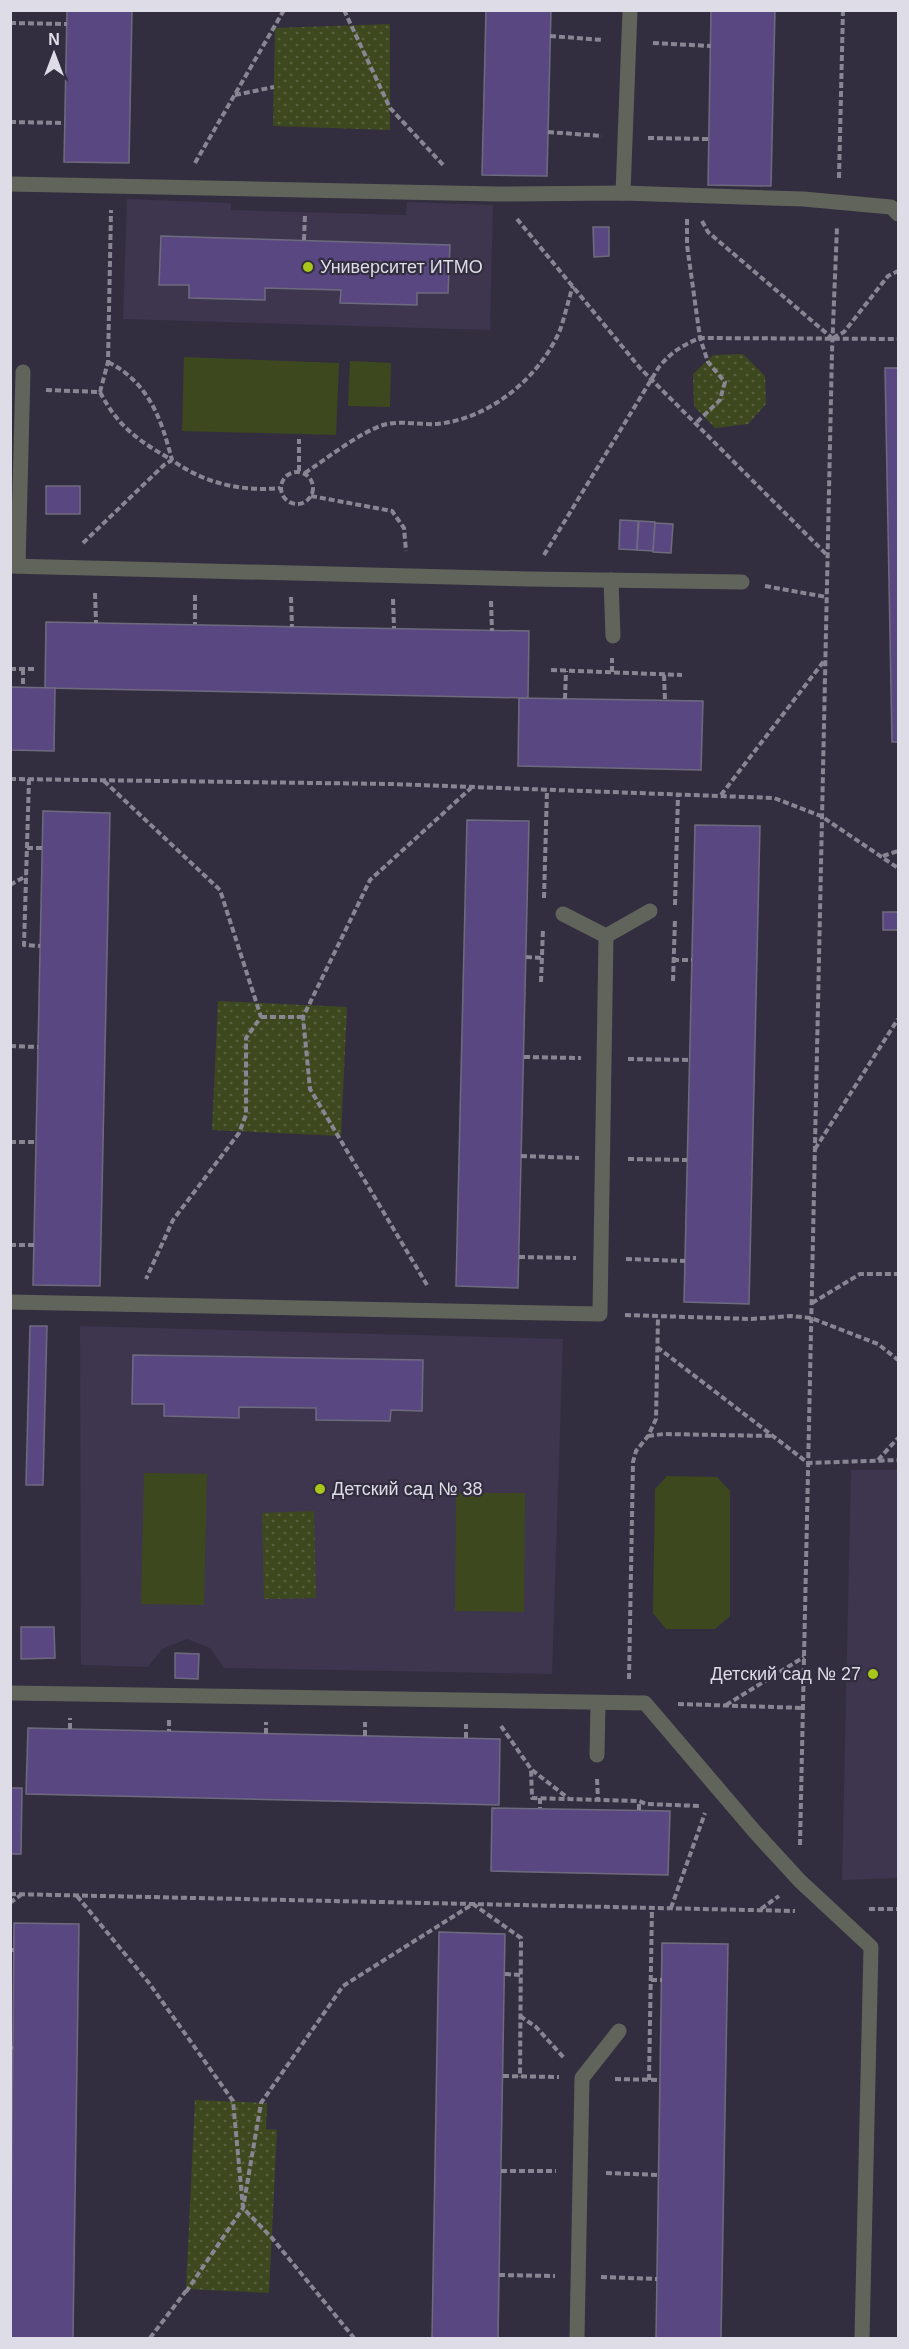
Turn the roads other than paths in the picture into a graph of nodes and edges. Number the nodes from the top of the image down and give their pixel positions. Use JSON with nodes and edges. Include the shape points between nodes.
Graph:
{"nodes":[{"id":1,"x":630,"y":10,"type":"edge"},
{"id":2,"x":10,"y":184,"type":"edge"},
{"id":3,"x":623,"y":193,"type":"junction"},
{"id":4,"x":896,"y":209,"type":"edge"},
{"id":5,"x":23,"y":372,"type":"dead end"},
{"id":6,"x":14,"y":566,"type":"edge"},
{"id":7,"x":611,"y":580,"type":"junction"},
{"id":8,"x":742,"y":582,"type":"road end"},
{"id":9,"x":613,"y":636,"type":"dead end"},
{"id":10,"x":650,"y":911,"type":"dead end"},
{"id":11,"x":563,"y":914,"type":"dead end"},
{"id":12,"x":606,"y":936,"type":"junction"},
{"id":13,"x":10,"y":1302,"type":"edge"},
{"id":14,"x":10,"y":1693,"type":"edge"},
{"id":15,"x":598,"y":1703,"type":"junction"},
{"id":16,"x":597,"y":1755,"type":"dead end"},
{"id":17,"x":620,"y":2031,"type":"dead end"},
{"id":18,"x":578,"y":2338,"type":"edge"},
{"id":19,"x":862,"y":2338,"type":"edge"}],
"edges":[{"from":1,"to":3,"type":"lane"},
{"from":2,"to":3,"type":"lane","via":[[470,194]]},
{"from":3,"to":4,"type":"lane","via":[[803,200]]},
{"from":5,"to":6,"type":"lane"},
{"from":6,"to":7,"type":"lane"},
{"from":7,"to":8,"type":"lane"},
{"from":7,"to":9,"type":"lane"},
{"from":10,"to":12,"type":"lane"},
{"from":11,"to":12,"type":"lane"},
{"from":12,"to":13,"type":"lane","via":[[600,1314]]},
{"from":14,"to":15,"type":"lane"},
{"from":15,"to":16,"type":"lane"},
{"from":15,"to":19,"type":"lane","via":[[645,1703],[800,1881],[871,1947]]},
{"from":17,"to":18,"type":"lane","via":[[582,2078]]}]}
